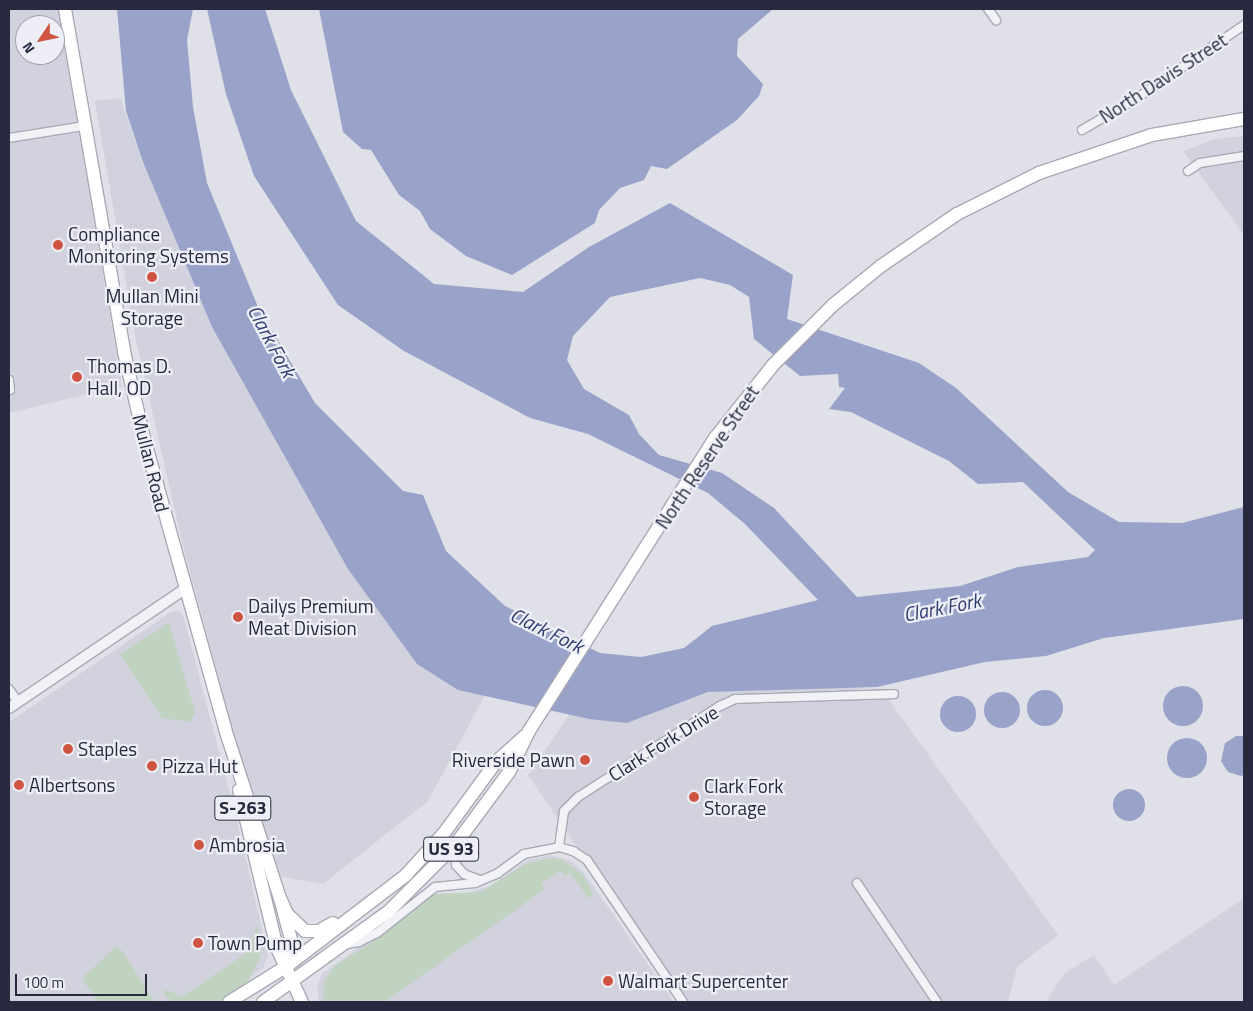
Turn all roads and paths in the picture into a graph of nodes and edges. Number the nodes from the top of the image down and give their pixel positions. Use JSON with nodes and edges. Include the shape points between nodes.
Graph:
{"nodes":[{"id":1,"x":65,"y":9,"type":"edge"},
{"id":2,"x":988,"y":9,"type":"edge"},
{"id":3,"x":996,"y":20,"type":"dead end"},
{"id":4,"x":1244,"y":25,"type":"edge"},
{"id":5,"x":1244,"y":118,"type":"edge"},
{"id":6,"x":84,"y":126,"type":"junction"},
{"id":7,"x":1082,"y":130,"type":"dead end"},
{"id":8,"x":9,"y":138,"type":"edge"},
{"id":9,"x":1244,"y":156,"type":"edge"},
{"id":10,"x":1188,"y":171,"type":"dead end"},
{"id":11,"x":9,"y":380,"type":"edge"},
{"id":12,"x":10,"y":390,"type":"dead end"},
{"id":13,"x":185,"y":589,"type":"junction"},
{"id":14,"x":9,"y":689,"type":"edge"},
{"id":15,"x":894,"y":694,"type":"dead end"},
{"id":16,"x":18,"y":702,"type":"junction"},
{"id":17,"x":9,"y":708,"type":"edge"},
{"id":18,"x":529,"y":732,"type":"junction"},
{"id":19,"x":236,"y":765,"type":"junction"},
{"id":20,"x":455,"y":845,"type":"junction"},
{"id":21,"x":559,"y":847,"type":"junction"},
{"id":22,"x":406,"y":875,"type":"junction"},
{"id":23,"x":482,"y":881,"type":"junction"},
{"id":24,"x":857,"y":883,"type":"dead end"},
{"id":25,"x":280,"y":898,"type":"junction"},
{"id":26,"x":348,"y":944,"type":"junction"},
{"id":27,"x":287,"y":966,"type":"junction"},
{"id":28,"x":293,"y":983,"type":"junction"},
{"id":29,"x":229,"y":1002,"type":"edge"},
{"id":30,"x":263,"y":1002,"type":"edge"},
{"id":31,"x":302,"y":1002,"type":"edge"},
{"id":32,"x":683,"y":1002,"type":"edge"},
{"id":33,"x":937,"y":1002,"type":"edge"}],
"edges":[{"from":1,"to":6,"type":"main road","name":"Mullan Road"},
{"from":2,"to":3,"type":"street"},
{"from":4,"to":7,"type":"street","name":"North Davis Street","via":[[1137,98]]},
{"from":5,"to":18,"type":"main road","name":"North Reserve Street","via":[[1152,135],[1039,173],[957,214],[881,266],[833,305],[773,365],[715,438]]},
{"from":6,"to":8,"type":"street"},
{"from":6,"to":13,"type":"main road","name":"Mullan Road","via":[[124,352]]},
{"from":9,"to":10,"type":"street","via":[[1200,163]]},
{"from":11,"to":12,"type":"street"},
{"from":13,"to":16,"type":"street"},
{"from":13,"to":19,"type":"main road","name":"Mullan Road"},
{"from":14,"to":16,"type":"street"},
{"from":15,"to":21,"type":"street","name":"Clark Fork Drive","via":[[735,699],[578,797],[564,811]]},
{"from":16,"to":17,"type":"street"},
{"from":18,"to":20,"type":"main road","name":"North Reserve Street","number":"US 93","via":[[509,772]]},
{"from":18,"to":22,"type":"main road","name":"North Reserve Street","number":"US 93","via":[[496,762],[444,833]]},
{"from":19,"to":25,"type":"main road","name":"Mullan Road"},
{"from":19,"to":27,"type":"main road","name":"Mullan Road","number":"S-263","via":[[252,850],[277,948]]},
{"from":20,"to":23,"type":"street","number":"US 93","via":[[456,865],[464,874]]},
{"from":20,"to":26,"type":"main road","name":"North Reserve Street","number":"US 93","via":[[412,891]]},
{"from":21,"to":23,"type":"street","via":[[524,854]]},
{"from":21,"to":32,"type":"street","via":[[588,860]]},
{"from":22,"to":25,"type":"main road","via":[[386,884],[319,931],[305,931],[298,926],[287,914]]},
{"from":22,"to":27,"type":"main road","name":"North Reserve Street","number":"US 93"},
{"from":23,"to":26,"type":"street","via":[[435,887],[377,933]]},
{"from":24,"to":33,"type":"street"},
{"from":25,"to":27,"type":"main road","name":"Mullan Road","via":[[292,943]]},
{"from":26,"to":28,"type":"main road","name":"North Reserve Street","number":"US 93"},
{"from":27,"to":28,"type":"main road","name":"Mullan Road"},
{"from":27,"to":29,"type":"main road","name":"North Reserve Street","number":"US 93"},
{"from":28,"to":30,"type":"main road","name":"North Reserve Street","number":"US 93"},
{"from":28,"to":31,"type":"main road","name":"Mullan Road"}]}
